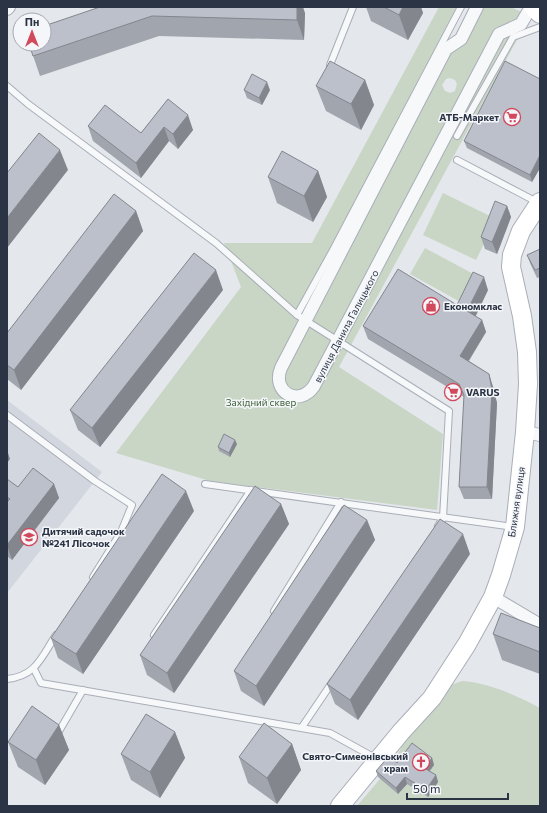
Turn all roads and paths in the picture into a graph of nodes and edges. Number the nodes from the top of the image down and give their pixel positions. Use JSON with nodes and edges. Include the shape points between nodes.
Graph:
{"nodes":[{"id":1,"x":353,"y":7,"type":"edge"},
{"id":2,"x":461,"y":7,"type":"edge"},
{"id":3,"x":478,"y":7,"type":"edge"},
{"id":4,"x":532,"y":7,"type":"edge"},
{"id":5,"x":540,"y":14,"type":"edge"},
{"id":6,"x":540,"y":27,"type":"edge"},
{"id":7,"x":330,"y":65,"type":"edge"},
{"id":8,"x":7,"y":86,"type":"edge"},
{"id":9,"x":457,"y":136,"type":"dead end"},
{"id":10,"x":457,"y":160,"type":"dead end"},
{"id":11,"x":540,"y":202,"type":"edge"},
{"id":12,"x":302,"y":318,"type":"junction"},
{"id":13,"x":338,"y":340,"type":"junction"},
{"id":14,"x":7,"y":415,"type":"edge"},
{"id":15,"x":533,"y":434,"type":"edge"},
{"id":16,"x":205,"y":484,"type":"dead end"},
{"id":17,"x":251,"y":490,"type":"junction"},
{"id":18,"x":342,"y":502,"type":"junction"},
{"id":19,"x":443,"y":518,"type":"junction"},
{"id":20,"x":515,"y":527,"type":"junction"},
{"id":21,"x":434,"y":531,"type":"edge"},
{"id":22,"x":89,"y":583,"type":"edge"},
{"id":23,"x":493,"y":597,"type":"junction"},
{"id":24,"x":270,"y":617,"type":"edge"},
{"id":25,"x":540,"y":625,"type":"edge"},
{"id":26,"x":61,"y":627,"type":"edge"},
{"id":27,"x":148,"y":643,"type":"edge"},
{"id":28,"x":34,"y":669,"type":"junction"},
{"id":29,"x":337,"y":675,"type":"edge"},
{"id":30,"x":7,"y":679,"type":"edge"},
{"id":31,"x":83,"y":690,"type":"junction"},
{"id":32,"x":302,"y":727,"type":"junction"},
{"id":33,"x":58,"y":733,"type":"edge"},
{"id":34,"x":379,"y":760,"type":"junction"},
{"id":35,"x":340,"y":806,"type":"edge"}],
"edges":[{"from":1,"to":7,"type":"lane"},
{"from":2,"to":12,"type":"lane","via":[[333,250]]},
{"from":3,"to":12,"type":"street","name":"вулиця Данила Галицького","via":[[460,40],[446,49]]},
{"from":4,"to":5,"type":"street"},
{"from":4,"to":13,"type":"street","name":"вулиця Данила Галицького","via":[[521,24],[499,34]]},
{"from":6,"to":9,"type":"lane","via":[[514,37]]},
{"from":8,"to":12,"type":"lane","via":[[216,243]]},
{"from":10,"to":11,"type":"lane"},
{"from":11,"to":15,"type":"street","name":"Ближня вулиця","via":[[521,231],[510,267],[522,316],[527,352]]},
{"from":12,"to":13,"type":"lane"},
{"from":12,"to":13,"type":"street","name":"вулиця Данила Галицького","via":[[279,374],[280,386],[288,394],[300,397],[310,391]]},
{"from":13,"to":19,"type":"lane","via":[[449,411]]},
{"from":14,"to":22,"type":"lane","via":[[95,481],[132,505],[121,532]]},
{"from":15,"to":20,"type":"street","name":"Ближня вулиця"},
{"from":16,"to":17,"type":"lane"},
{"from":17,"to":18,"type":"lane"},
{"from":17,"to":27,"type":"lane"},
{"from":18,"to":19,"type":"lane"},
{"from":18,"to":24,"type":"lane"},
{"from":19,"to":20,"type":"lane"},
{"from":19,"to":21,"type":"lane"},
{"from":20,"to":23,"type":"street","name":"Ближня вулиця"},
{"from":23,"to":25,"type":"street"},
{"from":23,"to":34,"type":"street","name":"Ближня вулиця","via":[[467,644],[432,698]]},
{"from":26,"to":28,"type":"lane"},
{"from":28,"to":30,"type":"lane","via":[[25,676]]},
{"from":28,"to":31,"type":"lane","via":[[41,683]]},
{"from":29,"to":32,"type":"lane"},
{"from":31,"to":32,"type":"lane"},
{"from":31,"to":33,"type":"lane"},
{"from":32,"to":34,"type":"lane","via":[[330,733]]},
{"from":34,"to":35,"type":"street","name":"Ближня вулиця"}]}
